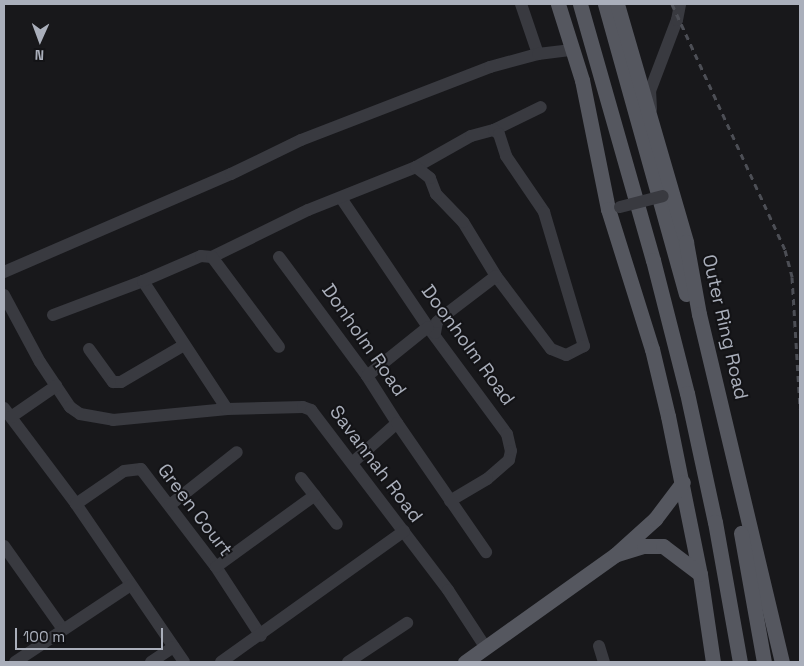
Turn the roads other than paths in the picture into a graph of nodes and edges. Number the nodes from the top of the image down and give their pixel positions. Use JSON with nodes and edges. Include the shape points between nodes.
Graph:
{"nodes":[{"id":1,"x":522,"y":4,"type":"edge"},
{"id":2,"x":558,"y":4,"type":"edge"},
{"id":3,"x":580,"y":4,"type":"edge"},
{"id":4,"x":605,"y":4,"type":"edge"},
{"id":5,"x":617,"y":4,"type":"edge"},
{"id":6,"x":680,"y":4,"type":"edge"},
{"id":7,"x":572,"y":50,"type":"junction"},
{"id":8,"x":538,"y":54,"type":"junction"},
{"id":9,"x":541,"y":107,"type":"dead end"},
{"id":10,"x":651,"y":116,"type":"junction"},
{"id":11,"x":494,"y":130,"type":"junction"},
{"id":12,"x":416,"y":167,"type":"junction"},
{"id":13,"x":668,"y":194,"type":"junction"},
{"id":14,"x":341,"y":198,"type":"junction"},
{"id":15,"x":614,"y":208,"type":"junction"},
{"id":16,"x":212,"y":257,"type":"junction"},
{"id":17,"x":280,"y":257,"type":"dead end"},
{"id":18,"x":4,"y":272,"type":"edge"},
{"id":19,"x":496,"y":276,"type":"junction"},
{"id":20,"x":143,"y":281,"type":"junction"},
{"id":21,"x":4,"y":295,"type":"edge"},
{"id":22,"x":54,"y":315,"type":"dead end"},
{"id":23,"x":432,"y":330,"type":"junction"},
{"id":24,"x":184,"y":345,"type":"junction"},
{"id":25,"x":280,"y":347,"type":"dead end"},
{"id":26,"x":88,"y":349,"type":"dead end"},
{"id":27,"x":367,"y":376,"type":"junction"},
{"id":28,"x":56,"y":386,"type":"junction"},
{"id":29,"x":227,"y":409,"type":"junction"},
{"id":30,"x":7,"y":413,"type":"edge"},
{"id":31,"x":397,"y":423,"type":"junction"},
{"id":32,"x":237,"y":452,"type":"dead end"},
{"id":33,"x":353,"y":462,"type":"junction"},
{"id":34,"x":302,"y":478,"type":"dead end"},
{"id":35,"x":683,"y":482,"type":"junction"},
{"id":36,"x":315,"y":495,"type":"junction"},
{"id":37,"x":450,"y":501,"type":"junction"},
{"id":38,"x":76,"y":504,"type":"junction"},
{"id":39,"x":170,"y":506,"type":"junction"},
{"id":40,"x":337,"y":524,"type":"dead end"},
{"id":41,"x":404,"y":531,"type":"junction"},
{"id":42,"x":4,"y":546,"type":"edge"},
{"id":43,"x":486,"y":552,"type":"dead end"},
{"id":44,"x":615,"y":555,"type":"junction"},
{"id":45,"x":216,"y":567,"type":"junction"},
{"id":46,"x":700,"y":574,"type":"junction"},
{"id":47,"x":130,"y":585,"type":"junction"},
{"id":48,"x":408,"y":623,"type":"dead end"},
{"id":49,"x":62,"y":628,"type":"junction"},
{"id":50,"x":261,"y":636,"type":"junction"},
{"id":51,"x":173,"y":646,"type":"junction"},
{"id":52,"x":599,"y":646,"type":"dead end"},
{"id":53,"x":486,"y":648,"type":"junction"},
{"id":54,"x":16,"y":662,"type":"edge"},
{"id":55,"x":151,"y":662,"type":"edge"},
{"id":56,"x":184,"y":662,"type":"edge"},
{"id":57,"x":221,"y":662,"type":"edge"},
{"id":58,"x":348,"y":662,"type":"edge"},
{"id":59,"x":465,"y":662,"type":"edge"},
{"id":60,"x":604,"y":662,"type":"edge"},
{"id":61,"x":713,"y":662,"type":"edge"},
{"id":62,"x":740,"y":662,"type":"edge"},
{"id":63,"x":764,"y":662,"type":"edge"},
{"id":64,"x":782,"y":662,"type":"edge"}],
"edges":[{"from":1,"to":8,"type":"street"},
{"from":2,"to":7,"type":"main road"},
{"from":3,"to":62,"type":"main road","via":[[687,393],[716,522]]},
{"from":4,"to":63,"type":"main road","name":"Outer Ring Road","via":[[648,153],[709,388]]},
{"from":5,"to":10,"type":"main road","name":"Outer Ring Road"},
{"from":6,"to":10,"type":"street","via":[[678,20],[650,91]]},
{"from":7,"to":8,"type":"street"},
{"from":7,"to":15,"type":"main road"},
{"from":8,"to":18,"type":"street","via":[[490,67],[302,140]]},
{"from":9,"to":11,"type":"street"},
{"from":10,"to":13,"type":"main road","name":"Outer Ring Road"},
{"from":11,"to":12,"type":"street","via":[[471,136]]},
{"from":11,"to":19,"type":"street","via":[[499,134],[506,156],[544,212],[584,346],[566,355],[551,349]]},
{"from":12,"to":14,"type":"street"},
{"from":12,"to":19,"type":"street","via":[[430,178],[436,194],[463,222]]},
{"from":13,"to":15,"type":"street","bridge":true},
{"from":13,"to":64,"type":"main road","name":"Outer Ring Road"},
{"from":14,"to":16,"type":"street","via":[[308,210]]},
{"from":14,"to":23,"type":"street","name":"Doonholm Road"},
{"from":15,"to":35,"type":"main road"},
{"from":16,"to":20,"type":"street","via":[[200,256]]},
{"from":16,"to":25,"type":"street"},
{"from":17,"to":27,"type":"street","name":"Donholm Road"},
{"from":19,"to":23,"type":"street","via":[[445,315]]},
{"from":20,"to":22,"type":"street"},
{"from":20,"to":24,"type":"street"},
{"from":21,"to":28,"type":"street","via":[[24,337]]},
{"from":23,"to":27,"type":"street"},
{"from":23,"to":37,"type":"street","name":"Doonholm Road","via":[[494,414],[507,434],[511,451],[509,460],[501,468]]},
{"from":24,"to":26,"type":"street","via":[[121,382],[113,382]]},
{"from":24,"to":29,"type":"street"},
{"from":27,"to":31,"type":"street","name":"Donholm Road"},
{"from":28,"to":29,"type":"street","name":"Savannah Road","via":[[70,407],[91,418],[113,420]]},
{"from":28,"to":30,"type":"street"},
{"from":29,"to":33,"type":"street","name":"Savannah Road","via":[[303,407],[311,410]]},
{"from":30,"to":38,"type":"street"},
{"from":31,"to":33,"type":"street","name":"Donholm Road"},
{"from":31,"to":37,"type":"street"},
{"from":32,"to":39,"type":"street"},
{"from":33,"to":41,"type":"street","name":"Savannah Road"},
{"from":34,"to":36,"type":"street"},
{"from":35,"to":44,"type":"main road","via":[[655,519]]},
{"from":35,"to":46,"type":"main road"},
{"from":36,"to":40,"type":"street"},
{"from":36,"to":45,"type":"street"},
{"from":37,"to":43,"type":"street"},
{"from":38,"to":39,"type":"street","name":"Green Court","via":[[132,469],[141,469]]},
{"from":38,"to":47,"type":"street"},
{"from":39,"to":45,"type":"street","name":"Green Court"},
{"from":41,"to":50,"type":"street"},
{"from":41,"to":53,"type":"street","name":"Savannah Road"},
{"from":42,"to":49,"type":"street"},
{"from":44,"to":46,"type":"main road","via":[[644,546],[663,546]]},
{"from":44,"to":53,"type":"main road"},
{"from":45,"to":50,"type":"street","name":"Green Court"},
{"from":46,"to":61,"type":"main road"},
{"from":47,"to":49,"type":"street"},
{"from":47,"to":51,"type":"street"},
{"from":48,"to":58,"type":"street"},
{"from":49,"to":54,"type":"street"},
{"from":50,"to":57,"type":"street"},
{"from":51,"to":55,"type":"street"},
{"from":51,"to":56,"type":"street"},
{"from":52,"to":60,"type":"street"},
{"from":53,"to":59,"type":"main road"}]}
